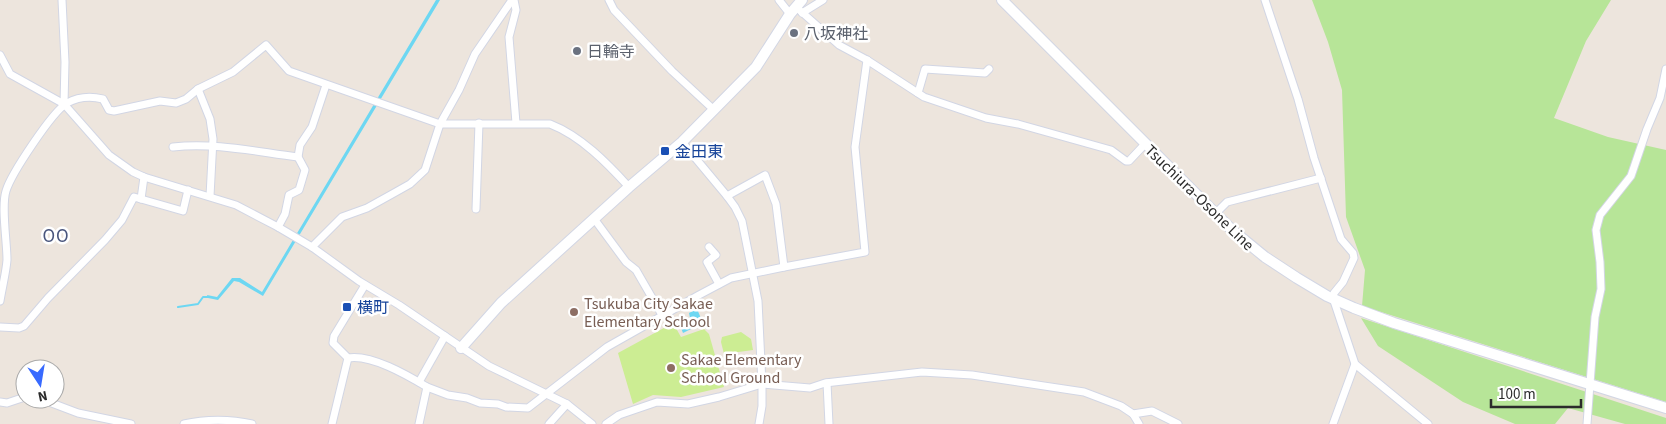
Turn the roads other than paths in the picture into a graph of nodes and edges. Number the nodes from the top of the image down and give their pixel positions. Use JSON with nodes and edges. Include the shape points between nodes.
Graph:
{"nodes":[{"id":1,"x":62,"y":0,"type":"edge"},
{"id":2,"x":513,"y":0,"type":"edge"},
{"id":3,"x":609,"y":0,"type":"edge"},
{"id":4,"x":779,"y":0,"type":"edge"},
{"id":5,"x":823,"y":0,"type":"edge"},
{"id":6,"x":1002,"y":0,"type":"edge"},
{"id":7,"x":1264,"y":0,"type":"edge"},
{"id":8,"x":798,"y":8,"type":"edge"},
{"id":9,"x":0,"y":56,"type":"edge"},
{"id":10,"x":867,"y":60,"type":"junction"},
{"id":11,"x":989,"y":69,"type":"dead end"},
{"id":12,"x":1666,"y":69,"type":"edge"},
{"id":13,"x":9,"y":72,"type":"junction"},
{"id":14,"x":0,"y":74,"type":"edge"},
{"id":15,"x":326,"y":85,"type":"junction"},
{"id":16,"x":198,"y":90,"type":"junction"},
{"id":17,"x":918,"y":92,"type":"junction"},
{"id":18,"x":64,"y":104,"type":"junction"},
{"id":19,"x":714,"y":110,"type":"junction"},
{"id":20,"x":479,"y":123,"type":"junction"},
{"id":21,"x":516,"y":123,"type":"junction"},
{"id":22,"x":440,"y":124,"type":"junction"},
{"id":23,"x":682,"y":142,"type":"junction"},
{"id":24,"x":1145,"y":144,"type":"junction"},
{"id":25,"x":212,"y":146,"type":"junction"},
{"id":26,"x":173,"y":147,"type":"dead end"},
{"id":27,"x":298,"y":157,"type":"junction"},
{"id":28,"x":144,"y":177,"type":"junction"},
{"id":29,"x":1321,"y":178,"type":"junction"},
{"id":30,"x":629,"y":187,"type":"junction"},
{"id":31,"x":188,"y":190,"type":"junction"},
{"id":32,"x":210,"y":196,"type":"junction"},
{"id":33,"x":727,"y":196,"type":"junction"},
{"id":34,"x":141,"y":199,"type":"junction"},
{"id":35,"x":476,"y":209,"type":"dead end"},
{"id":36,"x":1215,"y":214,"type":"junction"},
{"id":37,"x":595,"y":220,"type":"junction"},
{"id":38,"x":278,"y":227,"type":"junction"},
{"id":39,"x":312,"y":247,"type":"junction"},
{"id":40,"x":709,"y":247,"type":"dead end"},
{"id":41,"x":784,"y":266,"type":"junction"},
{"id":42,"x":753,"y":274,"type":"junction"},
{"id":43,"x":719,"y":284,"type":"junction"},
{"id":44,"x":365,"y":285,"type":"junction"},
{"id":45,"x":1333,"y":298,"type":"junction"},
{"id":46,"x":0,"y":301,"type":"edge"},
{"id":47,"x":662,"y":315,"type":"junction"},
{"id":48,"x":0,"y":327,"type":"edge"},
{"id":49,"x":444,"y":336,"type":"junction"},
{"id":50,"x":461,"y":348,"type":"junction"},
{"id":51,"x":348,"y":358,"type":"junction"},
{"id":52,"x":1355,"y":364,"type":"junction"},
{"id":53,"x":419,"y":382,"type":"junction"},
{"id":54,"x":762,"y":384,"type":"junction"},
{"id":55,"x":827,"y":384,"type":"junction"},
{"id":56,"x":1590,"y":384,"type":"junction"},
{"id":57,"x":427,"y":387,"type":"junction"},
{"id":58,"x":547,"y":394,"type":"junction"},
{"id":59,"x":15,"y":400,"type":"edge"},
{"id":60,"x":0,"y":402,"type":"edge"},
{"id":61,"x":567,"y":404,"type":"junction"},
{"id":62,"x":1666,"y":408,"type":"edge"},
{"id":63,"x":65,"y":409,"type":"edge"},
{"id":64,"x":1133,"y":414,"type":"junction"},
{"id":65,"x":131,"y":424,"type":"edge"},
{"id":66,"x":184,"y":424,"type":"edge"},
{"id":67,"x":252,"y":424,"type":"edge"},
{"id":68,"x":332,"y":424,"type":"edge"},
{"id":69,"x":419,"y":424,"type":"edge"},
{"id":70,"x":549,"y":424,"type":"edge"},
{"id":71,"x":592,"y":424,"type":"edge"},
{"id":72,"x":606,"y":424,"type":"edge"},
{"id":73,"x":759,"y":424,"type":"edge"},
{"id":74,"x":829,"y":424,"type":"edge"},
{"id":75,"x":1139,"y":424,"type":"edge"},
{"id":76,"x":1178,"y":424,"type":"edge"},
{"id":77,"x":1333,"y":424,"type":"edge"},
{"id":78,"x":1428,"y":424,"type":"edge"},
{"id":79,"x":1587,"y":424,"type":"edge"}],
"edges":[{"from":1,"to":18,"type":"street"},
{"from":2,"to":21,"type":"street","via":[[516,10],[509,37]]},
{"from":2,"to":22,"type":"street","via":[[475,54]]},
{"from":3,"to":19,"type":"street","via":[[614,10],[672,71]]},
{"from":4,"to":8,"type":"street"},
{"from":5,"to":8,"type":"street"},
{"from":6,"to":24,"type":"main road","name":"Tsuchiura-Osone Line"},
{"from":7,"to":29,"type":"street"},
{"from":8,"to":10,"type":"street","via":[[839,45]]},
{"from":8,"to":19,"type":"main road","via":[[764,57]]},
{"from":9,"to":13,"type":"street"},
{"from":10,"to":17,"type":"street"},
{"from":10,"to":41,"type":"street","via":[[855,147],[865,252]]},
{"from":11,"to":17,"type":"street","via":[[985,73],[925,69]]},
{"from":12,"to":56,"type":"street","via":[[1660,98],[1631,176],[1600,215],[1596,230],[1601,289],[1595,318]]},
{"from":13,"to":14,"type":"street"},
{"from":13,"to":18,"type":"street"},
{"from":15,"to":16,"type":"street","via":[[288,71],[266,45],[233,72]]},
{"from":15,"to":22,"type":"street"},
{"from":15,"to":27,"type":"street"},
{"from":16,"to":18,"type":"street","via":[[176,103],[160,101],[114,111],[109,110],[103,99],[96,97],[78,98]]},
{"from":16,"to":25,"type":"street","via":[[210,119]]},
{"from":17,"to":24,"type":"street","via":[[986,118],[1112,150],[1126,161]]},
{"from":18,"to":28,"type":"street","via":[[109,155]]},
{"from":18,"to":46,"type":"street","via":[[32,143],[6,191],[7,261]]},
{"from":19,"to":23,"type":"main road"},
{"from":20,"to":21,"type":"street"},
{"from":20,"to":22,"type":"street"},
{"from":20,"to":35,"type":"street"},
{"from":21,"to":30,"type":"street","via":[[550,124],[563,129],[602,159]]},
{"from":22,"to":39,"type":"street","via":[[425,170],[410,184],[342,218]]},
{"from":23,"to":30,"type":"main road"},
{"from":23,"to":33,"type":"street"},
{"from":24,"to":36,"type":"main road","name":"Tsuchiura-Osone Line"},
{"from":25,"to":26,"type":"street","via":[[191,144]]},
{"from":25,"to":27,"type":"street"},
{"from":25,"to":32,"type":"street"},
{"from":27,"to":38,"type":"street","via":[[305,170],[299,190],[289,195],[286,214]]},
{"from":28,"to":31,"type":"street"},
{"from":28,"to":34,"type":"street"},
{"from":29,"to":36,"type":"street","via":[[1227,202]]},
{"from":29,"to":45,"type":"street","via":[[1341,239],[1354,258]]},
{"from":30,"to":37,"type":"main road"},
{"from":31,"to":32,"type":"street"},
{"from":31,"to":34,"type":"street","via":[[183,210]]},
{"from":32,"to":38,"type":"street","via":[[236,205]]},
{"from":33,"to":41,"type":"street","via":[[765,175],[776,204]]},
{"from":33,"to":42,"type":"street","via":[[742,221]]},
{"from":34,"to":48,"type":"street","via":[[134,197],[122,220],[105,240],[24,326]]},
{"from":36,"to":45,"type":"main road","name":"Tsuchiura-Osone Line","via":[[1265,257]]},
{"from":37,"to":47,"type":"street","via":[[626,262],[636,270]]},
{"from":37,"to":50,"type":"main road","via":[[501,303]]},
{"from":38,"to":39,"type":"street"},
{"from":39,"to":44,"type":"street"},
{"from":40,"to":43,"type":"street","via":[[716,256],[707,262]]},
{"from":41,"to":42,"type":"street"},
{"from":42,"to":43,"type":"street"},
{"from":42,"to":54,"type":"street","via":[[758,300]]},
{"from":43,"to":47,"type":"street"},
{"from":44,"to":49,"type":"street"},
{"from":44,"to":51,"type":"street","via":[[334,336],[333,343]]},
{"from":45,"to":52,"type":"street"},
{"from":45,"to":56,"type":"main road","name":"Tsuchiura-Osone Line","via":[[1394,323]]},
{"from":47,"to":58,"type":"street","via":[[583,364]]},
{"from":49,"to":50,"type":"street"},
{"from":49,"to":53,"type":"street"},
{"from":50,"to":58,"type":"street","via":[[489,366]]},
{"from":51,"to":53,"type":"street","via":[[376,362]]},
{"from":51,"to":68,"type":"street"},
{"from":52,"to":77,"type":"street"},
{"from":52,"to":78,"type":"street"},
{"from":53,"to":57,"type":"street"},
{"from":54,"to":55,"type":"street","via":[[810,388]]},
{"from":54,"to":72,"type":"street","via":[[688,404],[657,402],[618,415]]},
{"from":54,"to":73,"type":"street"},
{"from":55,"to":64,"type":"street","via":[[922,372],[972,375],[1084,392],[1122,406]]},
{"from":55,"to":74,"type":"street"},
{"from":56,"to":62,"type":"main road","name":"Tsuchiura-Osone Line"},
{"from":56,"to":79,"type":"street"},
{"from":57,"to":58,"type":"street","via":[[448,395],[506,407],[528,408]]},
{"from":57,"to":69,"type":"street"},
{"from":58,"to":61,"type":"street"},
{"from":59,"to":60,"type":"street"},
{"from":61,"to":70,"type":"street"},
{"from":61,"to":71,"type":"street"},
{"from":63,"to":65,"type":"street"},
{"from":64,"to":75,"type":"street"},
{"from":64,"to":76,"type":"street","via":[[1152,411]]},
{"from":66,"to":67,"type":"street","via":[[195,421]]}]}
